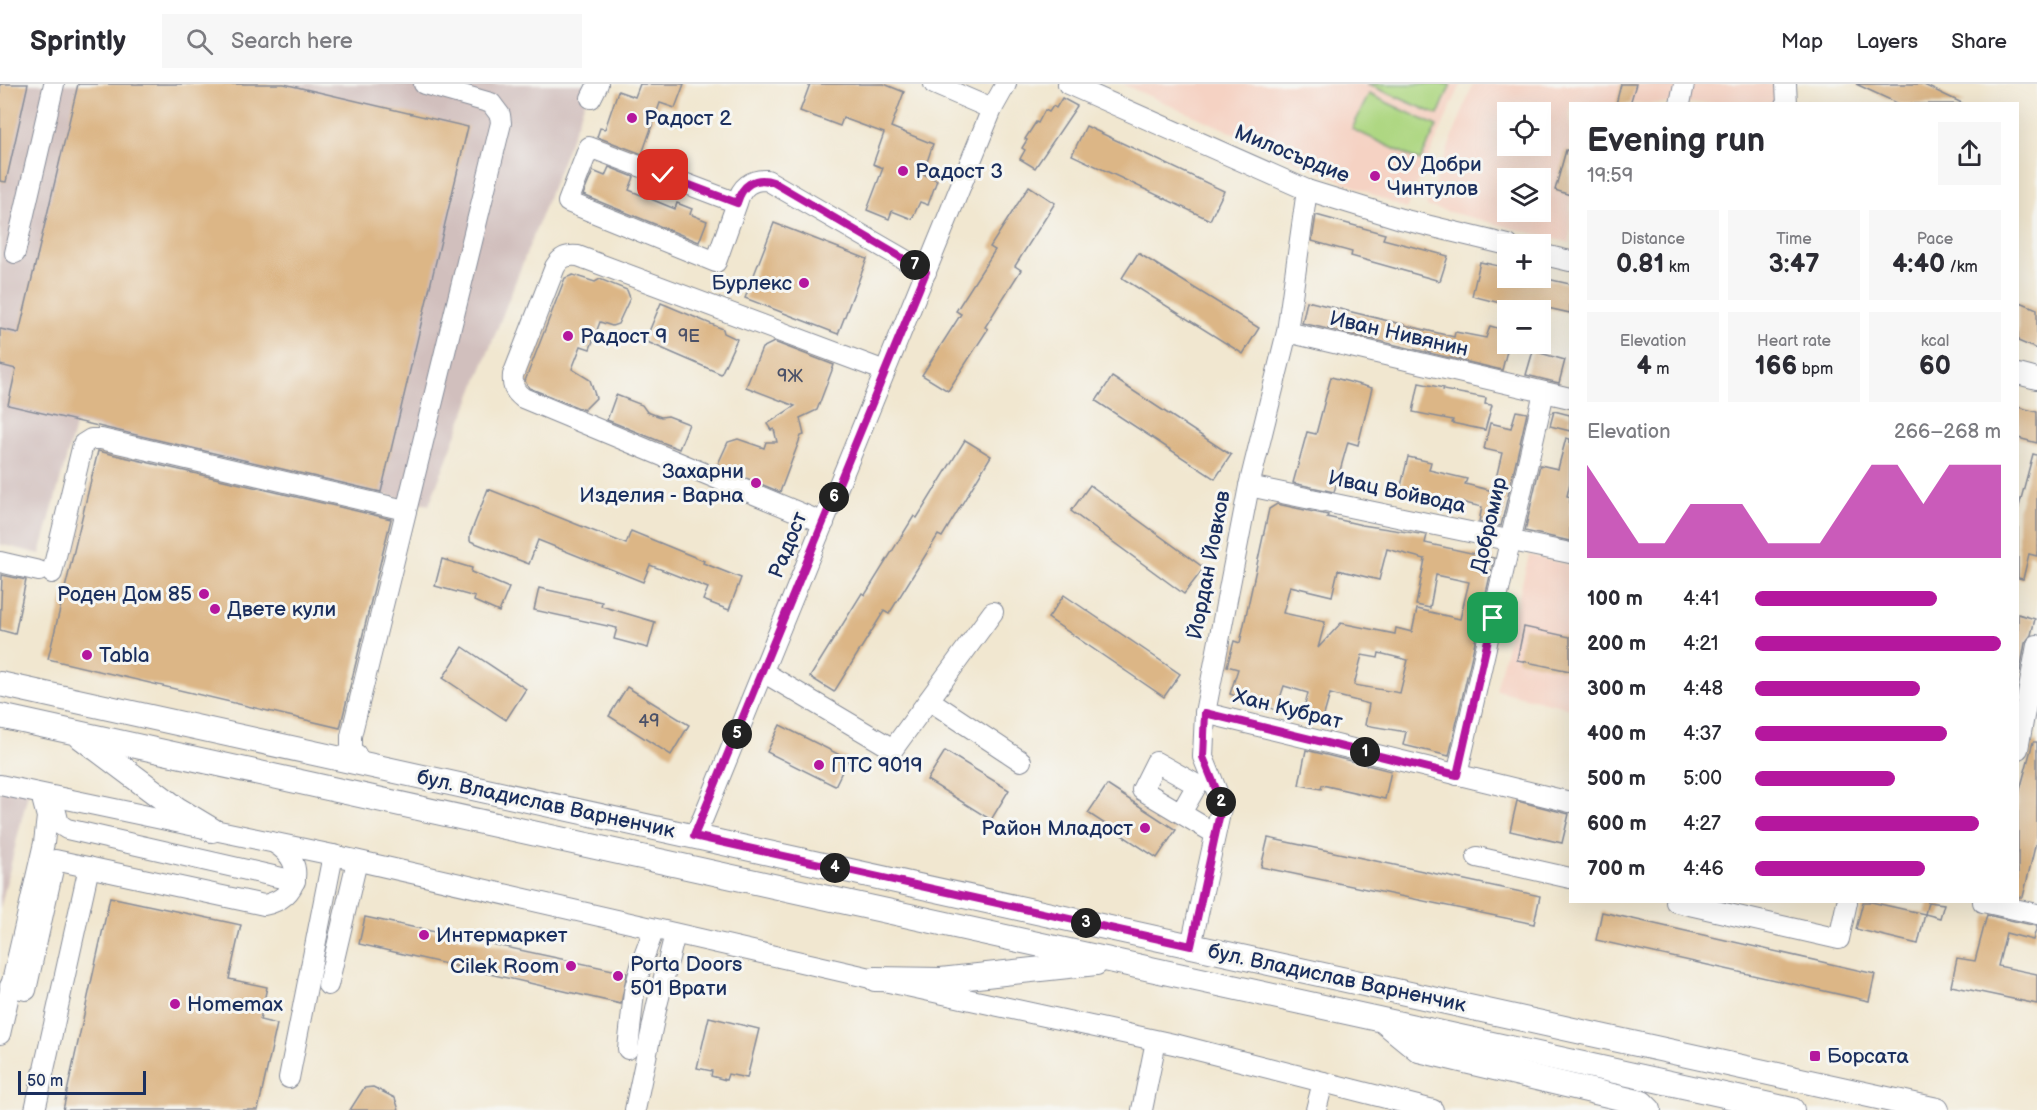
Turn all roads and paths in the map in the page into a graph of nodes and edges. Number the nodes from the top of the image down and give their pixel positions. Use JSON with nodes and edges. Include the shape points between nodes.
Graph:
{"nodes":[{"id":1,"x":54,"y":84,"type":"edge"},
{"id":2,"x":424,"y":84,"type":"edge"},
{"id":3,"x":934,"y":84,"type":"edge"},
{"id":4,"x":1006,"y":84,"type":"edge"},
{"id":5,"x":1068,"y":84,"type":"edge"},
{"id":6,"x":1684,"y":84,"type":"edge"},
{"id":7,"x":1786,"y":84,"type":"edge"},
{"id":8,"x":1680,"y":102,"type":"edge"},
{"id":9,"x":1788,"y":102,"type":"edge"},
{"id":10,"x":992,"y":109,"type":"junction"},
{"id":11,"x":1307,"y":190,"type":"junction"},
{"id":12,"x":737,"y":203,"type":"junction"},
{"id":13,"x":1497,"y":242,"type":"edge"},
{"id":14,"x":15,"y":253,"type":"dead end"},
{"id":15,"x":1551,"y":257,"type":"edge"},
{"id":16,"x":1569,"y":261,"type":"edge"},
{"id":17,"x":926,"y":272,"type":"junction"},
{"id":18,"x":1287,"y":332,"type":"junction"},
{"id":19,"x":885,"y":372,"type":"junction"},
{"id":20,"x":2019,"y":374,"type":"edge"},
{"id":21,"x":2037,"y":379,"type":"edge"},
{"id":22,"x":1544,"y":392,"type":"junction"},
{"id":23,"x":1569,"y":398,"type":"edge"},
{"id":24,"x":1249,"y":486,"type":"junction"},
{"id":25,"x":405,"y":510,"type":"junction"},
{"id":26,"x":824,"y":523,"type":"junction"},
{"id":27,"x":1510,"y":539,"type":"junction"},
{"id":28,"x":1569,"y":553,"type":"edge"},
{"id":29,"x":0,"y":562,"type":"edge"},
{"id":30,"x":993,"y":612,"type":"dead end"},
{"id":31,"x":2032,"y":652,"type":"edge"},
{"id":32,"x":763,"y":672,"type":"junction"},
{"id":33,"x":0,"y":684,"type":"edge"},
{"id":34,"x":929,"y":700,"type":"junction"},
{"id":35,"x":1205,"y":713,"type":"junction"},
{"id":36,"x":0,"y":716,"type":"edge"},
{"id":37,"x":74,"y":732,"type":"junction"},
{"id":38,"x":2019,"y":742,"type":"edge"},
{"id":39,"x":356,"y":754,"type":"dead end"},
{"id":40,"x":1021,"y":761,"type":"dead end"},
{"id":41,"x":1457,"y":775,"type":"junction"},
{"id":42,"x":0,"y":785,"type":"edge"},
{"id":43,"x":38,"y":793,"type":"junction"},
{"id":44,"x":72,"y":801,"type":"junction"},
{"id":45,"x":1569,"y":802,"type":"edge"},
{"id":46,"x":56,"y":812,"type":"junction"},
{"id":47,"x":1181,"y":813,"type":"dead end"},
{"id":48,"x":212,"y":830,"type":"junction"},
{"id":49,"x":1214,"y":833,"type":"junction"},
{"id":50,"x":694,"y":836,"type":"junction"},
{"id":51,"x":44,"y":843,"type":"junction"},
{"id":52,"x":276,"y":844,"type":"junction"},
{"id":53,"x":333,"y":855,"type":"junction"},
{"id":54,"x":1477,"y":857,"type":"dead end"},
{"id":55,"x":357,"y":861,"type":"junction"},
{"id":56,"x":89,"y":867,"type":"junction"},
{"id":57,"x":1569,"y":878,"type":"edge"},
{"id":58,"x":295,"y":881,"type":"junction"},
{"id":59,"x":1680,"y":903,"type":"edge"},
{"id":60,"x":1847,"y":903,"type":"edge"},
{"id":61,"x":1988,"y":903,"type":"edge"},
{"id":62,"x":2037,"y":914,"type":"edge"},
{"id":63,"x":654,"y":929,"type":"junction"},
{"id":64,"x":675,"y":934,"type":"junction"},
{"id":65,"x":1191,"y":946,"type":"junction"},
{"id":66,"x":1114,"y":961,"type":"junction"},
{"id":67,"x":875,"y":979,"type":"junction"},
{"id":68,"x":328,"y":985,"type":"dead end"},
{"id":69,"x":10,"y":986,"type":"junction"},
{"id":70,"x":1382,"y":1020,"type":"junction"},
{"id":71,"x":0,"y":1034,"type":"edge"},
{"id":72,"x":1156,"y":1041,"type":"junction"},
{"id":73,"x":627,"y":1049,"type":"dead end"},
{"id":74,"x":289,"y":1078,"type":"dead end"},
{"id":75,"x":1323,"y":1082,"type":"junction"},
{"id":76,"x":1730,"y":1096,"type":"junction"},
{"id":77,"x":35,"y":1110,"type":"edge"},
{"id":78,"x":635,"y":1110,"type":"edge"},
{"id":79,"x":1142,"y":1110,"type":"edge"},
{"id":80,"x":1316,"y":1110,"type":"edge"},
{"id":81,"x":1430,"y":1110,"type":"edge"},
{"id":82,"x":1649,"y":1110,"type":"edge"},
{"id":83,"x":1710,"y":1110,"type":"edge"},
{"id":84,"x":1792,"y":1110,"type":"edge"},
{"id":85,"x":1937,"y":1110,"type":"edge"}],
"edges":[{"from":1,"to":14,"type":"street"},
{"from":2,"to":25,"type":"street","via":[[491,103],[501,123]]},
{"from":3,"to":10,"type":"street"},
{"from":4,"to":10,"type":"street","name":"Радост"},
{"from":5,"to":11,"type":"street","name":"Милосърдие"},
{"from":6,"to":8,"type":"street"},
{"from":7,"to":9,"type":"street"},
{"from":10,"to":17,"type":"street","name":"Радост"},
{"from":11,"to":13,"type":"street","name":"Милосърдие","via":[[1401,219]]},
{"from":11,"to":18,"type":"street","name":"Йордан Йовков"},
{"from":12,"to":12,"type":"street","via":[[716,262],[568,202],[589,147]]},
{"from":12,"to":17,"type":"street","via":[[748,184],[773,182]]},
{"from":15,"to":16,"type":"street"},
{"from":17,"to":19,"type":"street","name":"Радост"},
{"from":18,"to":22,"type":"street","name":"Иван Нивянин"},
{"from":18,"to":24,"type":"street","name":"Йордан Йовков"},
{"from":19,"to":26,"type":"street","name":"Радост"},
{"from":19,"to":26,"type":"street","via":[[578,256],[560,259],[555,267],[513,375],[516,393]]},
{"from":20,"to":21,"type":"street"},
{"from":22,"to":23,"type":"street","name":"Иван Нивянин"},
{"from":22,"to":27,"type":"street","name":"Добромир"},
{"from":24,"to":27,"type":"street","name":"Ивац Войвода"},
{"from":24,"to":35,"type":"street","name":"Йордан Йовков"},
{"from":25,"to":29,"type":"street","via":[[91,439],[84,444],[46,572]]},
{"from":25,"to":39,"type":"street","via":[[350,741],[351,752]]},
{"from":26,"to":32,"type":"street","name":"Радост"},
{"from":27,"to":28,"type":"street","name":"Ивац Войвода"},
{"from":27,"to":41,"type":"street","name":"Добромир"},
{"from":30,"to":34,"type":"street"},
{"from":31,"to":38,"type":"street"},
{"from":32,"to":34,"type":"street","via":[[893,749]]},
{"from":32,"to":50,"type":"street","name":"Радост"},
{"from":33,"to":50,"type":"main road","name":"бул. Владислав Варненчик"},
{"from":34,"to":40,"type":"street"},
{"from":35,"to":41,"type":"street","name":"Хан Кубрат"},
{"from":35,"to":49,"type":"street","name":"Йордан Йовков","via":[[1203,757],[1222,804]]},
{"from":36,"to":37,"type":"main road","name":"бул. Владислав Варненчик"},
{"from":37,"to":48,"type":"main road","via":[[177,809]]},
{"from":37,"to":66,"type":"main road","name":"бул. Владислав Варненчик"},
{"from":41,"to":45,"type":"street","name":"Хан Кубрат"},
{"from":42,"to":43,"type":"street"},
{"from":43,"to":44,"type":"street"},
{"from":43,"to":51,"type":"street","via":[[47,817]]},
{"from":44,"to":46,"type":"street","via":[[63,802]]},
{"from":44,"to":48,"type":"street"},
{"from":46,"to":51,"type":"street"},
{"from":46,"to":58,"type":"street","via":[[59,824],[67,829]]},
{"from":47,"to":49,"type":"street"},
{"from":48,"to":52,"type":"street"},
{"from":49,"to":65,"type":"street","name":"Йордан Йовков"},
{"from":50,"to":65,"type":"main road","name":"бул. Владислав Варненчик"},
{"from":51,"to":69,"type":"street"},
{"from":52,"to":53,"type":"street"},
{"from":52,"to":58,"type":"street","via":[[292,858]]},
{"from":53,"to":55,"type":"street"},
{"from":53,"to":74,"type":"street"},
{"from":54,"to":57,"type":"street"},
{"from":55,"to":63,"type":"street"},
{"from":55,"to":68,"type":"street"},
{"from":56,"to":58,"type":"street","via":[[264,905],[286,896]]},
{"from":56,"to":69,"type":"street","via":[[55,860],[26,990]]},
{"from":56,"to":77,"type":"street"},
{"from":59,"to":60,"type":"street","via":[[1839,939]]},
{"from":61,"to":62,"type":"street"},
{"from":63,"to":64,"type":"street"},
{"from":63,"to":73,"type":"street","via":[[634,992]]},
{"from":64,"to":67,"type":"street"},
{"from":64,"to":78,"type":"street"},
{"from":65,"to":85,"type":"main road","name":"бул. Владислав Варненчик"},
{"from":66,"to":67,"type":"main road","via":[[941,980]]},
{"from":66,"to":70,"type":"main road","name":"бул. Владислав Варненчик"},
{"from":67,"to":72,"type":"street"},
{"from":69,"to":71,"type":"street"},
{"from":70,"to":76,"type":"main road","name":"бул. Владислав Варненчик"},
{"from":70,"to":82,"type":"main road","via":[[1419,1050],[1642,1102]]},
{"from":72,"to":75,"type":"street"},
{"from":72,"to":79,"type":"street"},
{"from":75,"to":80,"type":"street"},
{"from":75,"to":81,"type":"street"},
{"from":76,"to":83,"type":"main road"},
{"from":76,"to":84,"type":"main road","name":"бул. Владислав Варненчик"}]}
